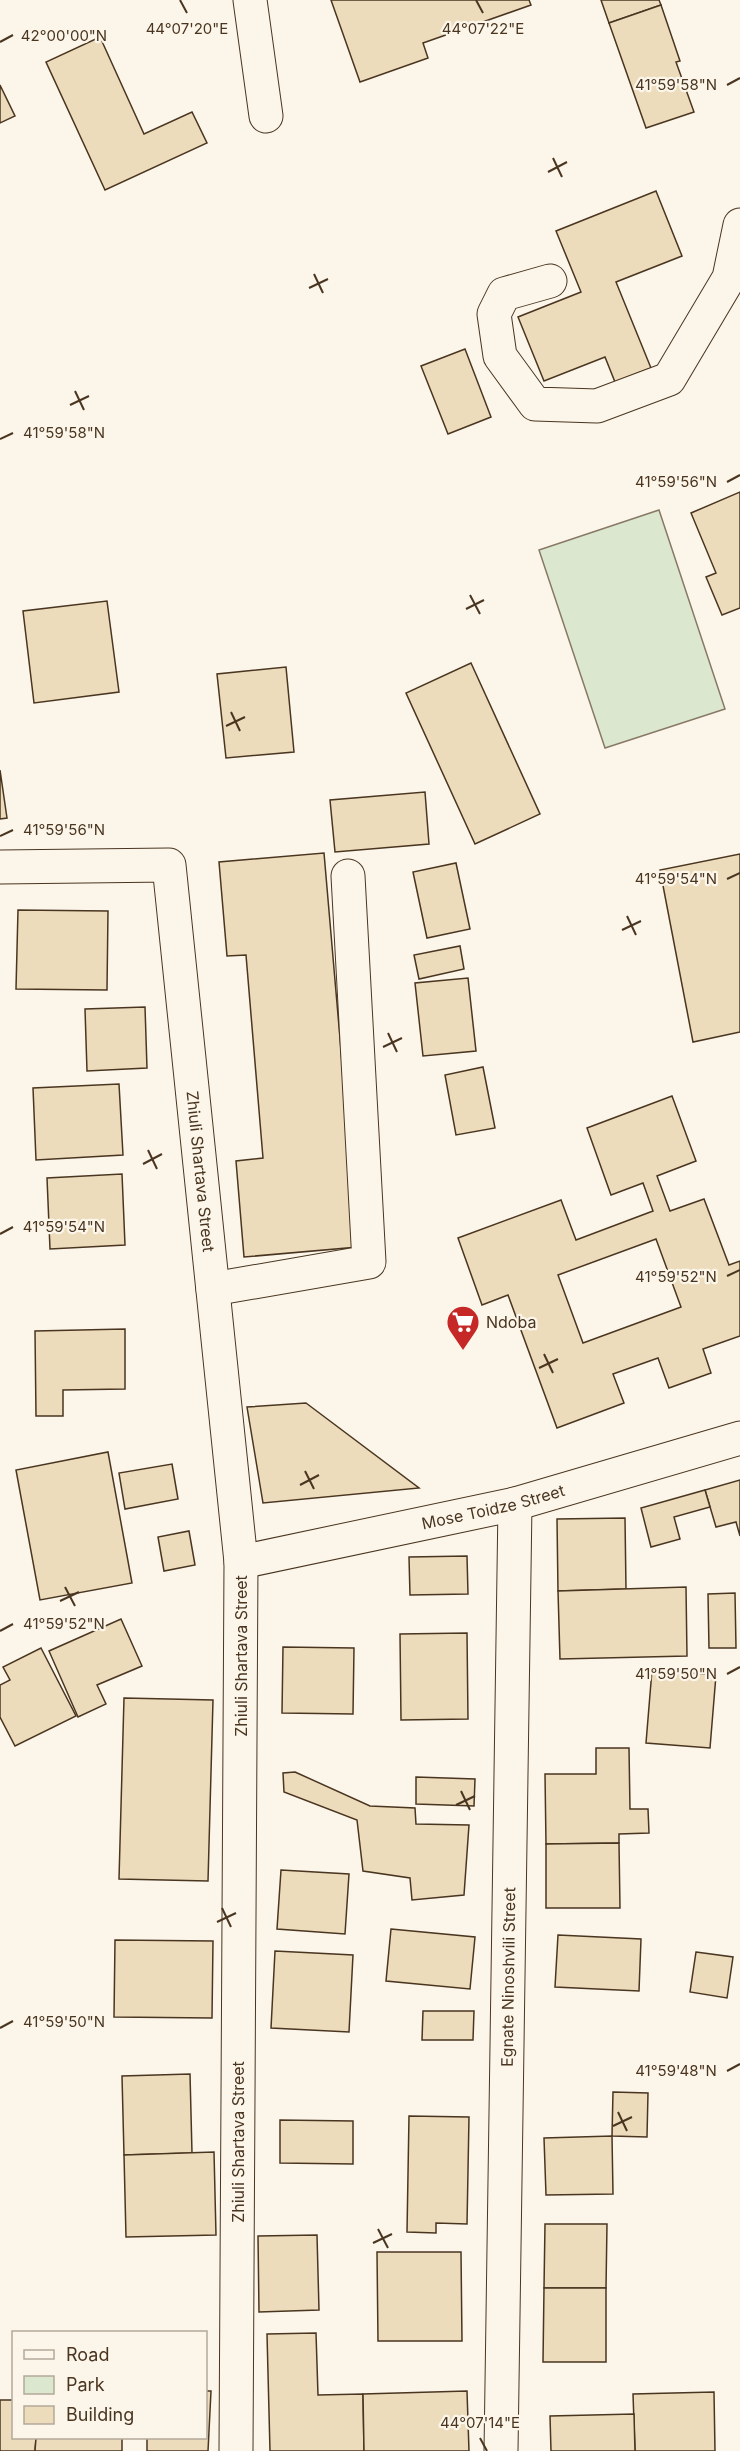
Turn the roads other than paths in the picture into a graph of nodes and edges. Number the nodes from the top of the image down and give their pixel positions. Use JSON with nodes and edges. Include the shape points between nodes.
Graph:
{"nodes":[{"id":1,"x":250,"y":0,"type":"edge"},
{"id":2,"x":266,"y":116,"type":"dead end"},
{"id":3,"x":740,"y":225,"type":"edge"},
{"id":4,"x":550,"y":281,"type":"dead end"},
{"id":5,"x":734,"y":293,"type":"edge"},
{"id":6,"x":0,"y":867,"type":"edge"},
{"id":7,"x":348,"y":876,"type":"dead end"},
{"id":8,"x":213,"y":1289,"type":"junction"},
{"id":9,"x":740,"y":1438,"type":"edge"},
{"id":10,"x":515,"y":1504,"type":"junction"},
{"id":11,"x":241,"y":1562,"type":"junction"},
{"id":12,"x":237,"y":2451,"type":"edge"},
{"id":13,"x":501,"y":2451,"type":"edge"}],
"edges":[{"from":1,"to":2,"type":"street"},
{"from":3,"to":5,"type":"street"},
{"from":4,"to":5,"type":"street","via":[[504,294],[494,314],[500,356],[535,404],[597,406],[669,379]]},
{"from":6,"to":8,"type":"street","name":"Zhiuli Shartava Street","via":[[169,865]]},
{"from":7,"to":8,"type":"street","via":[[369,1262]]},
{"from":8,"to":11,"type":"street","name":"Zhiuli Shartava Street"},
{"from":9,"to":10,"type":"street","name":"Mose Toidze Street"},
{"from":10,"to":11,"type":"street","name":"Mose Toidze Street"},
{"from":10,"to":13,"type":"street","name":"Egnate Ninoshvili Street"},
{"from":11,"to":12,"type":"street","name":"Zhiuli Shartava Street"}]}
